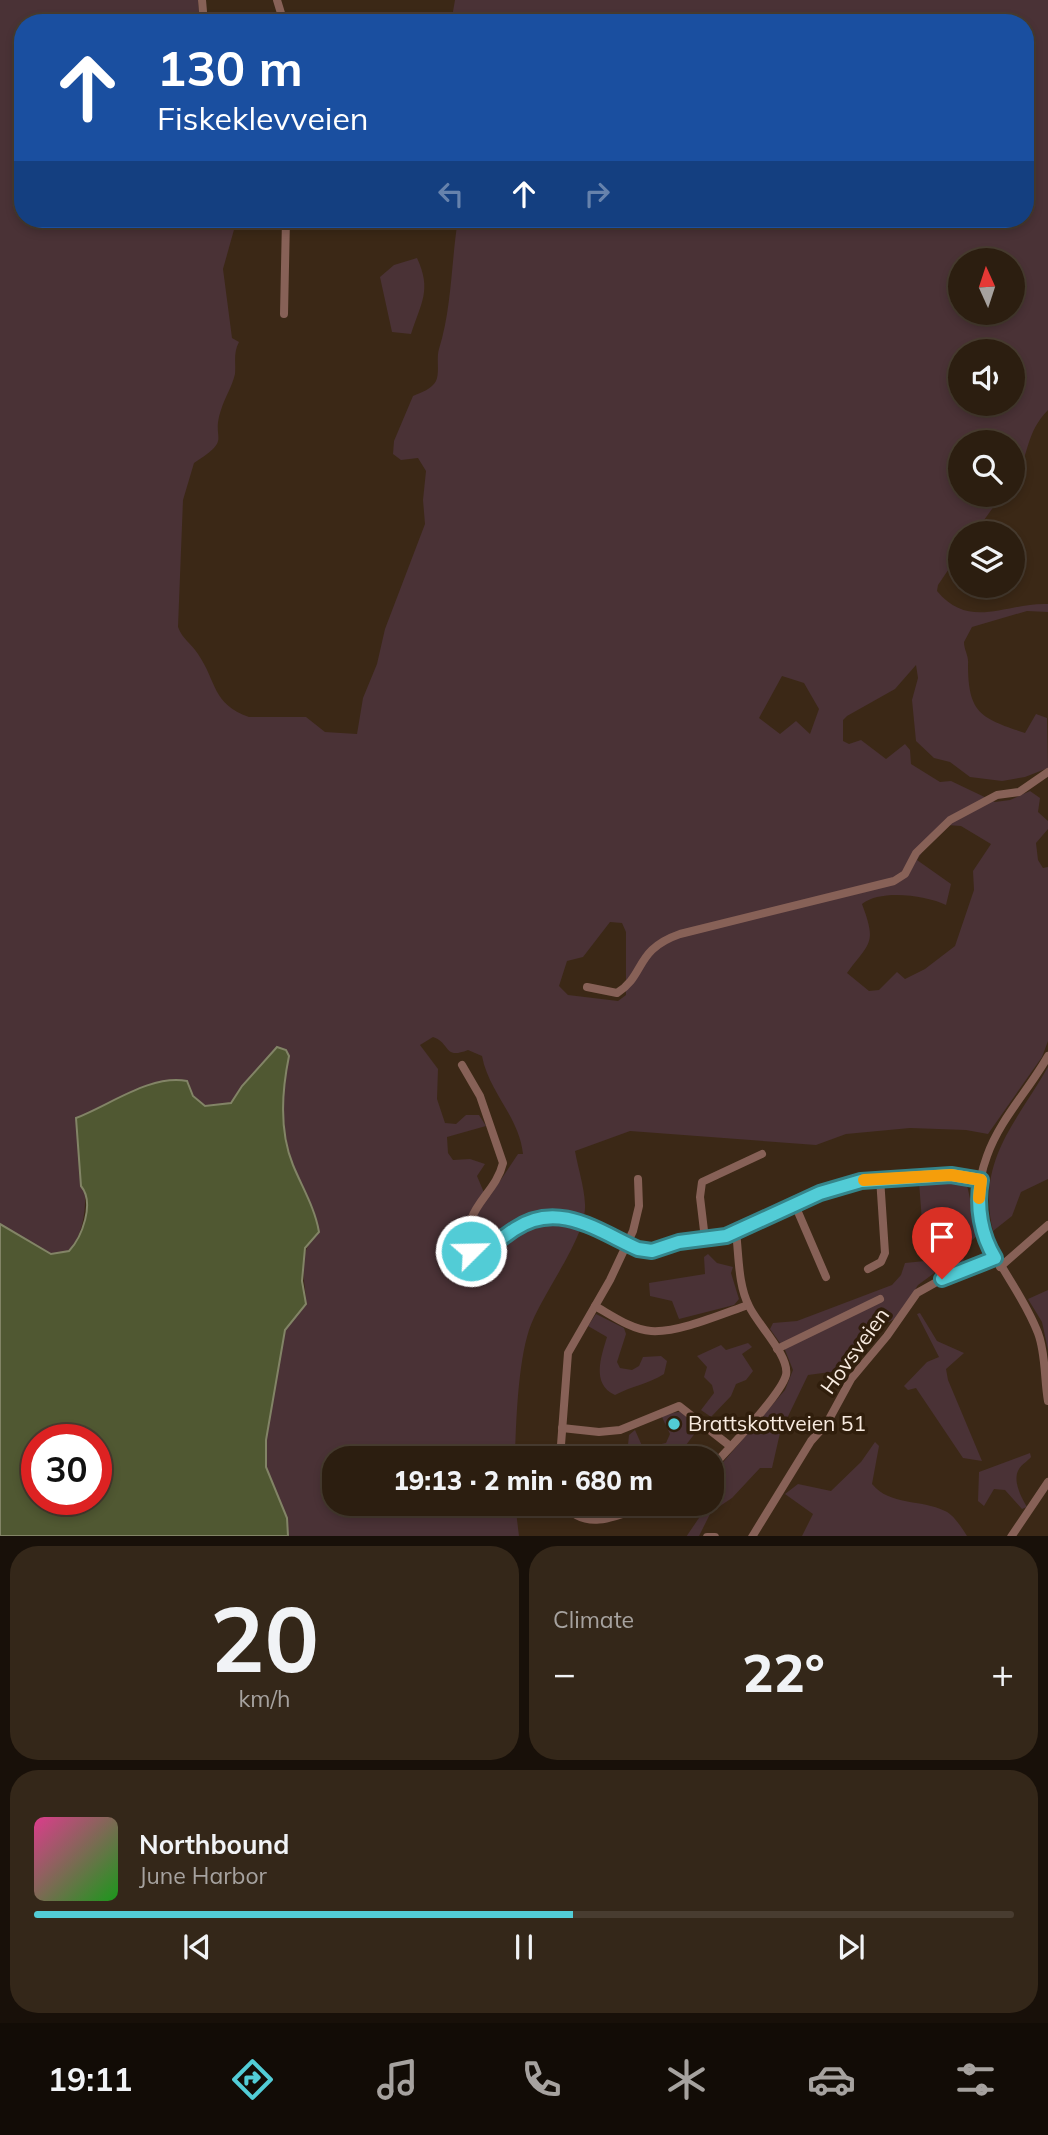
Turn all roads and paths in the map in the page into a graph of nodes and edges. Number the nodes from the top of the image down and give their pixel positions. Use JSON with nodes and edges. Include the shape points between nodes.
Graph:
{"nodes":[{"id":1,"x":286,"y":228,"type":"edge"},
{"id":2,"x":284,"y":314,"type":"dead end"},
{"id":3,"x":1048,"y":772,"type":"edge"},
{"id":4,"x":587,"y":987,"type":"dead end"},
{"id":5,"x":1048,"y":1056,"type":"edge"},
{"id":6,"x":462,"y":1065,"type":"dead end"},
{"id":7,"x":762,"y":1154,"type":"dead end"},
{"id":8,"x":880,"y":1178,"type":"junction"},
{"id":9,"x":638,"y":1179,"type":"dead end"},
{"id":10,"x":981,"y":1180,"type":"junction"},
{"id":11,"x":795,"y":1205,"type":"junction"},
{"id":12,"x":1048,"y":1225,"type":"edge"},
{"id":13,"x":736,"y":1232,"type":"junction"},
{"id":14,"x":705,"y":1238,"type":"junction"},
{"id":15,"x":628,"y":1244,"type":"junction"},
{"id":16,"x":997,"y":1262,"type":"junction"},
{"id":17,"x":868,"y":1269,"type":"dead end"},
{"id":18,"x":826,"y":1277,"type":"dead end"},
{"id":19,"x":880,"y":1299,"type":"dead end"},
{"id":20,"x":748,"y":1305,"type":"junction"},
{"id":21,"x":595,"y":1306,"type":"junction"},
{"id":22,"x":777,"y":1349,"type":"junction"},
{"id":23,"x":1048,"y":1401,"type":"edge"},
{"id":24,"x":562,"y":1428,"type":"junction"},
{"id":25,"x":561,"y":1446,"type":"edge"},
{"id":26,"x":730,"y":1446,"type":"junction"},
{"id":27,"x":724,"y":1453,"type":"edge"},
{"id":28,"x":1048,"y":1482,"type":"edge"},
{"id":29,"x":579,"y":1516,"type":"edge"},
{"id":30,"x":610,"y":1516,"type":"edge"},
{"id":31,"x":707,"y":1536,"type":"edge"},
{"id":32,"x":715,"y":1536,"type":"edge"},
{"id":33,"x":752,"y":1536,"type":"edge"},
{"id":34,"x":1011,"y":1536,"type":"edge"}],
"edges":[{"from":1,"to":2,"type":"street"},
{"from":3,"to":4,"type":"street","via":[[1019,792],[998,794],[950,820],[894,881],[673,937],[650,950],[617,993]]},
{"from":5,"to":10,"type":"street","via":[[999,1130]]},
{"from":6,"to":15,"type":"street","via":[[480,1096],[503,1163],[472,1213],[471,1251],[483,1250],[538,1218],[563,1216]]},
{"from":7,"to":14,"type":"street","via":[[702,1182]]},
{"from":8,"to":10,"type":"street","via":[[951,1175]]},
{"from":8,"to":11,"type":"street","via":[[839,1186]]},
{"from":8,"to":17,"type":"street","via":[[885,1253],[881,1262]]},
{"from":9,"to":15,"type":"street","via":[[638,1213]]},
{"from":10,"to":16,"type":"street","via":[[982,1230]]},
{"from":11,"to":13,"type":"street"},
{"from":11,"to":18,"type":"street"},
{"from":12,"to":16,"type":"street","name":"Hovsveien"},
{"from":13,"to":14,"type":"street"},
{"from":13,"to":20,"type":"street"},
{"from":14,"to":15,"type":"street","via":[[652,1251]]},
{"from":15,"to":21,"type":"street"},
{"from":16,"to":23,"type":"street","via":[[1037,1332]]},
{"from":16,"to":33,"type":"street","name":"Hovsveien","via":[[942,1279],[917,1293],[851,1379]]},
{"from":19,"to":22,"type":"street"},
{"from":20,"to":21,"type":"street","via":[[656,1331],[638,1328]]},
{"from":20,"to":22,"type":"street"},
{"from":21,"to":24,"type":"street","via":[[568,1353]]},
{"from":22,"to":26,"type":"street","via":[[786,1366],[784,1381]]},
{"from":24,"to":25,"type":"street"},
{"from":24,"to":26,"type":"street","via":[[620,1430],[679,1406]]},
{"from":26,"to":27,"type":"street"},
{"from":28,"to":34,"type":"street"},
{"from":29,"to":30,"type":"street","via":[[598,1520]]},
{"from":31,"to":32,"type":"street"}]}
